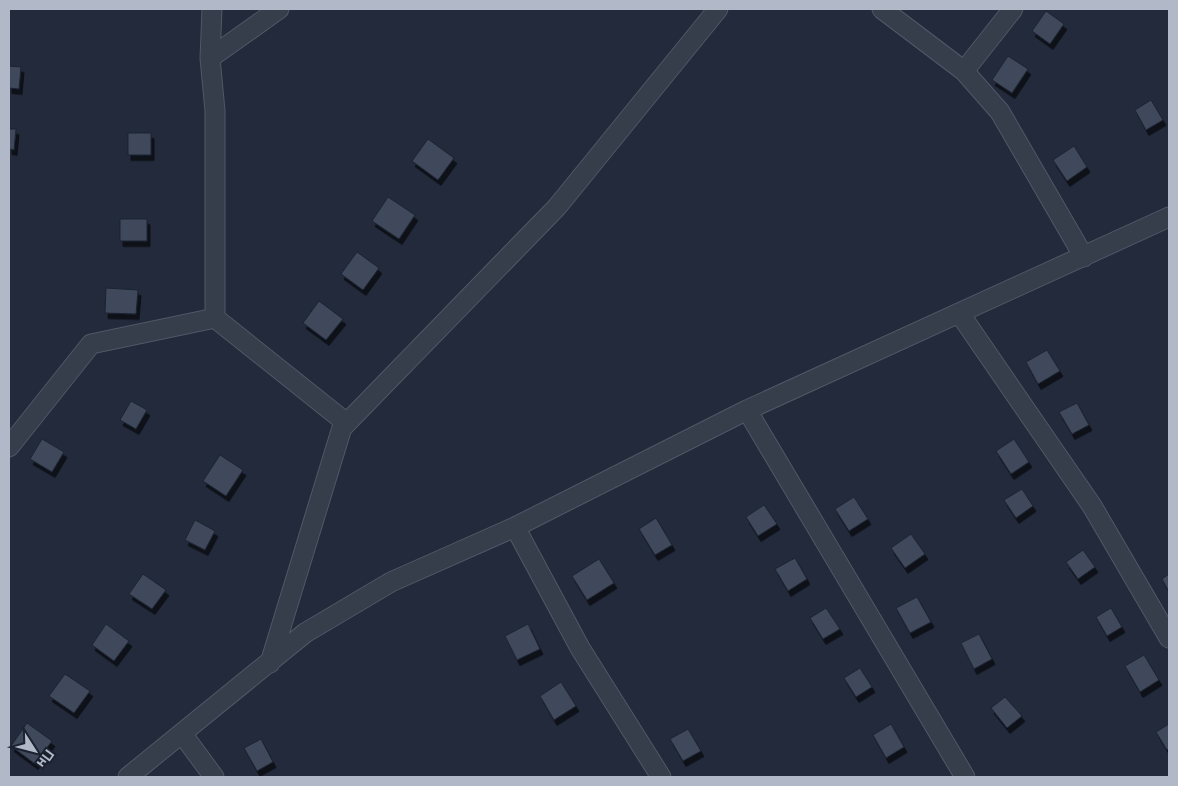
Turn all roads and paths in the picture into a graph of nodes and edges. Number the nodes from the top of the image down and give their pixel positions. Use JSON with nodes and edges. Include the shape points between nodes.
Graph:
{"nodes":[{"id":1,"x":212,"y":9,"type":"edge"},
{"id":2,"x":279,"y":9,"type":"edge"},
{"id":3,"x":718,"y":9,"type":"edge"},
{"id":4,"x":882,"y":9,"type":"edge"},
{"id":5,"x":1013,"y":9,"type":"edge"},
{"id":6,"x":210,"y":58,"type":"junction"},
{"id":7,"x":964,"y":71,"type":"junction"},
{"id":8,"x":1169,"y":217,"type":"edge"},
{"id":9,"x":1084,"y":257,"type":"junction"},
{"id":10,"x":960,"y":314,"type":"junction"},
{"id":11,"x":215,"y":318,"type":"junction"},
{"id":12,"x":747,"y":410,"type":"junction"},
{"id":13,"x":342,"y":428,"type":"junction"},
{"id":14,"x":9,"y":447,"type":"edge"},
{"id":15,"x":515,"y":528,"type":"junction"},
{"id":16,"x":1169,"y":638,"type":"edge"},
{"id":17,"x":270,"y":662,"type":"junction"},
{"id":18,"x":183,"y":735,"type":"junction"},
{"id":19,"x":128,"y":777,"type":"edge"},
{"id":20,"x":214,"y":777,"type":"edge"},
{"id":21,"x":661,"y":777,"type":"edge"},
{"id":22,"x":965,"y":777,"type":"edge"}],
"edges":[{"from":1,"to":6,"type":"street"},
{"from":2,"to":6,"type":"street"},
{"from":3,"to":13,"type":"street","via":[[557,207]]},
{"from":4,"to":7,"type":"street"},
{"from":5,"to":7,"type":"street"},
{"from":6,"to":11,"type":"street","via":[[215,111]]},
{"from":7,"to":9,"type":"street","via":[[1000,112]]},
{"from":8,"to":9,"type":"street"},
{"from":9,"to":10,"type":"street"},
{"from":10,"to":12,"type":"street"},
{"from":10,"to":16,"type":"street","via":[[1092,506]]},
{"from":11,"to":13,"type":"street","via":[[344,421]]},
{"from":11,"to":14,"type":"street","via":[[91,344]]},
{"from":12,"to":15,"type":"street"},
{"from":12,"to":22,"type":"street"},
{"from":13,"to":17,"type":"street"},
{"from":15,"to":17,"type":"street","via":[[390,582],[305,634]]},
{"from":15,"to":21,"type":"street","via":[[580,648]]},
{"from":17,"to":18,"type":"street"},
{"from":18,"to":19,"type":"street"},
{"from":18,"to":20,"type":"street"}]}
